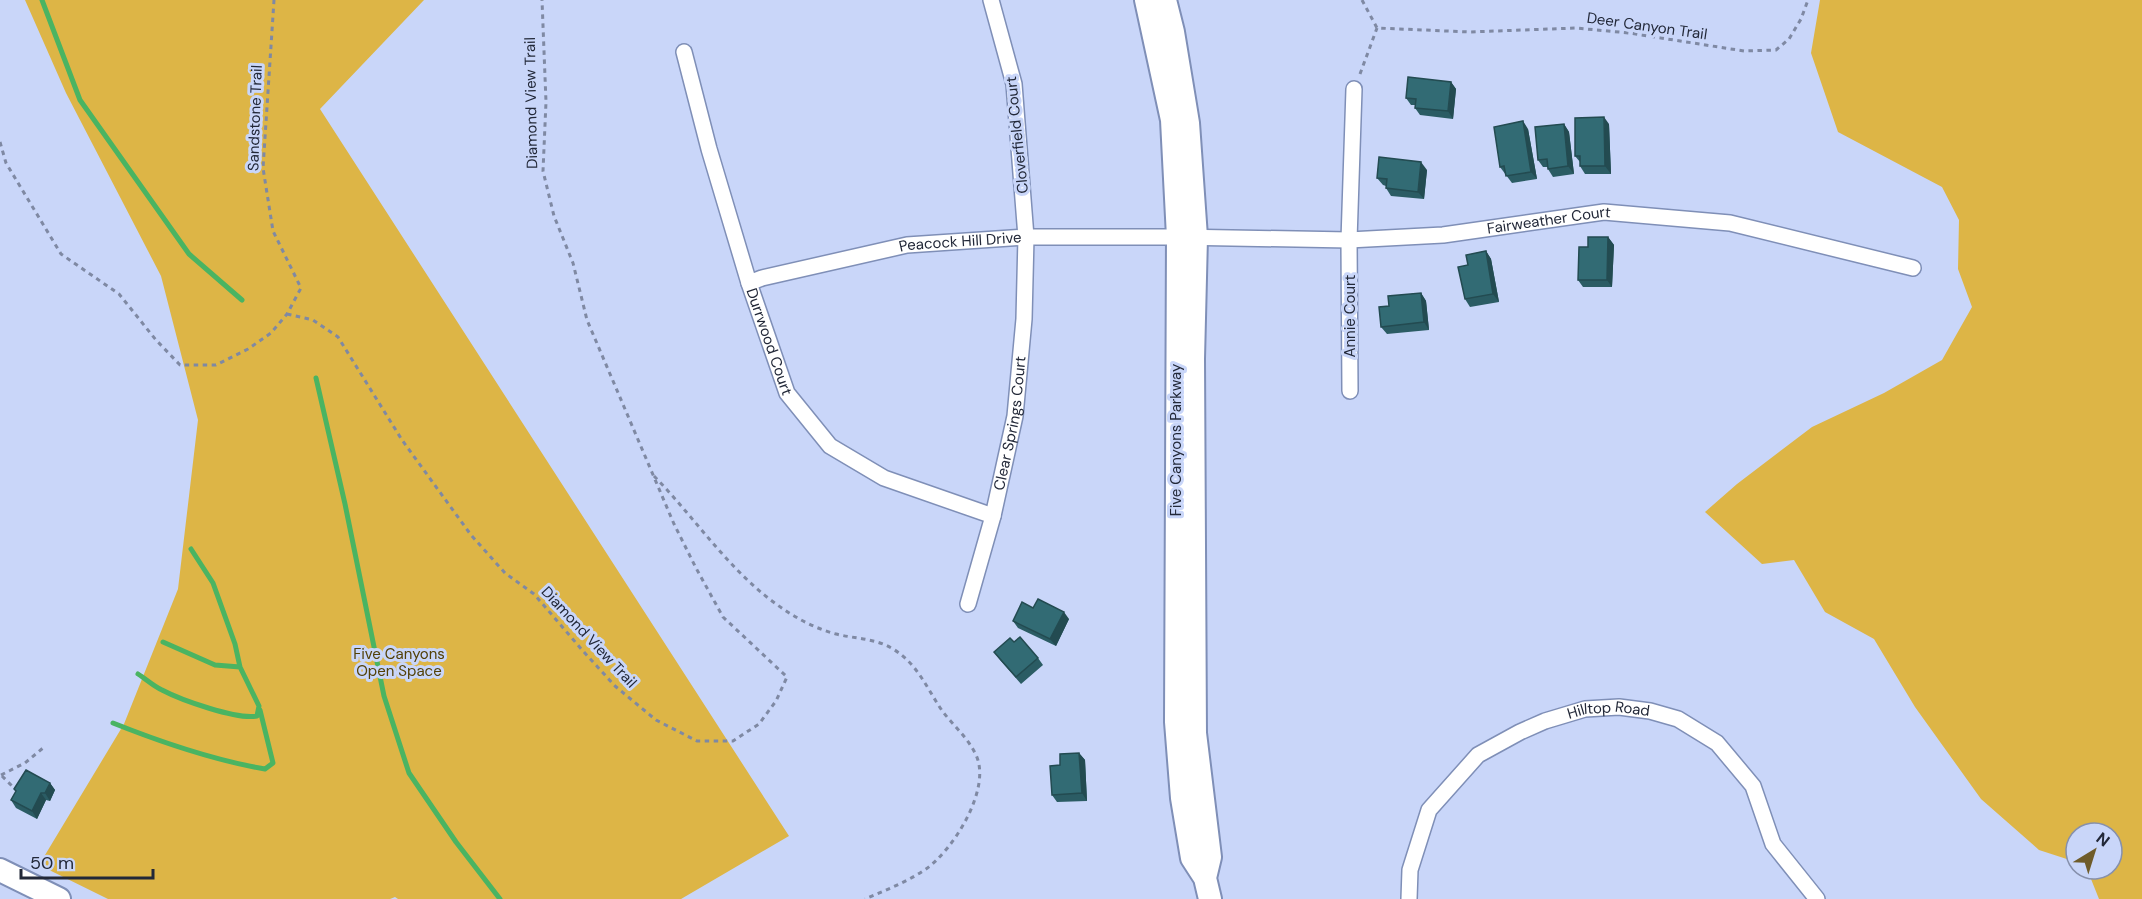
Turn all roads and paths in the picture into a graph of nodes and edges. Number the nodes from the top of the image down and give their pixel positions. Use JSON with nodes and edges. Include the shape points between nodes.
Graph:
{"nodes":[{"id":1,"x":274,"y":0,"type":"edge"},
{"id":2,"x":542,"y":0,"type":"edge"},
{"id":3,"x":991,"y":0,"type":"edge"},
{"id":4,"x":1146,"y":0,"type":"edge"},
{"id":5,"x":1165,"y":0,"type":"edge"},
{"id":6,"x":1362,"y":0,"type":"edge"},
{"id":7,"x":1808,"y":0,"type":"edge"},
{"id":8,"x":1377,"y":28,"type":"junction"},
{"id":9,"x":684,"y":52,"type":"dead end"},
{"id":10,"x":1354,"y":88,"type":"joint"},
{"id":11,"x":0,"y":142,"type":"edge"},
{"id":12,"x":1026,"y":237,"type":"junction"},
{"id":13,"x":1187,"y":237,"type":"junction"},
{"id":14,"x":1349,"y":240,"type":"junction"},
{"id":15,"x":1913,"y":268,"type":"dead end"},
{"id":16,"x":749,"y":283,"type":"junction"},
{"id":17,"x":287,"y":314,"type":"junction"},
{"id":18,"x":1350,"y":391,"type":"dead end"},
{"id":19,"x":653,"y":474,"type":"junction"},
{"id":20,"x":993,"y":516,"type":"junction"},
{"id":21,"x":968,"y":604,"type":"dead end"},
{"id":22,"x":43,"y":748,"type":"dead end"},
{"id":23,"x":1,"y":775,"type":"edge"},
{"id":24,"x":14,"y":788,"type":"edge"},
{"id":25,"x":0,"y":870,"type":"edge"},
{"id":26,"x":1207,"y":889,"type":"edge"},
{"id":27,"x":59,"y":899,"type":"edge"},
{"id":28,"x":865,"y":899,"type":"edge"},
{"id":29,"x":1409,"y":899,"type":"edge"},
{"id":30,"x":1817,"y":899,"type":"edge"}],
"edges":[{"from":1,"to":17,"type":"path","name":"Sandstone Trail","via":[[263,168],[273,231],[301,288]]},
{"from":2,"to":19,"type":"path","name":"Diamond View Trail","via":[[546,102],[543,171],[587,320]]},
{"from":3,"to":12,"type":"street","name":"Cloverfield Court","via":[[1014,84]]},
{"from":4,"to":13,"type":"main road","name":"Five Canyons Parkway","via":[[1172,120]]},
{"from":5,"to":13,"type":"main road","name":"Five Canyons Parkway","via":[[1188,123]]},
{"from":6,"to":8,"type":"path"},
{"from":7,"to":8,"type":"path","name":"Deer Canyon Trail","via":[[1789,39],[1776,50],[1744,51],[1576,28],[1470,32]]},
{"from":8,"to":10,"type":"path"},
{"from":9,"to":16,"type":"street","name":"Durrwood Court"},
{"from":10,"to":14,"type":"street","name":"Annie Court"},
{"from":11,"to":17,"type":"path","name":"Sandstone Trail","via":[[6,163],[61,254],[119,294],[180,365],[216,365],[271,333]]},
{"from":12,"to":13,"type":"street","name":"Peacock Hill Drive"},
{"from":12,"to":16,"type":"street","name":"Peacock Hill Drive","via":[[907,245]]},
{"from":12,"to":20,"type":"street","name":"Clear Springs Court","via":[[1024,319],[1015,416]]},
{"from":13,"to":14,"type":"street","name":"Fairweather Court"},
{"from":13,"to":26,"type":"main road","name":"Five Canyons Parkway","via":[[1193,359],[1195,733],[1210,857]]},
{"from":14,"to":15,"type":"street","name":"Fairweather Court","via":[[1443,235],[1604,212],[1730,223]]},
{"from":14,"to":18,"type":"street","name":"Annie Court"},
{"from":16,"to":20,"type":"street","name":"Durrwood Court","via":[[787,393],[830,446],[884,478]]},
{"from":17,"to":19,"type":"path","name":"Diamond View Trail","via":[[313,320],[338,337],[402,440],[471,535],[505,573],[534,594],[615,686],[656,720],[697,741],[733,741],[759,724],[787,677],[723,616],[674,524]]},
{"from":19,"to":28,"type":"path","name":"Diamond View Trail","via":[[741,573],[772,601],[803,622],[837,634],[867,638],[892,648],[912,663],[977,757],[980,783],[958,834],[928,868]]},
{"from":20,"to":21,"type":"street","name":"Clear Springs Court"},
{"from":22,"to":23,"type":"path","via":[[24,764]]},
{"from":23,"to":24,"type":"path"},
{"from":25,"to":27,"type":"main road"},
{"from":29,"to":30,"type":"street","name":"Hilltop Road","via":[[1410,870],[1429,810],[1478,755],[1545,721],[1585,709],[1619,707],[1678,718],[1717,743],[1753,786],[1773,844]]}]}
